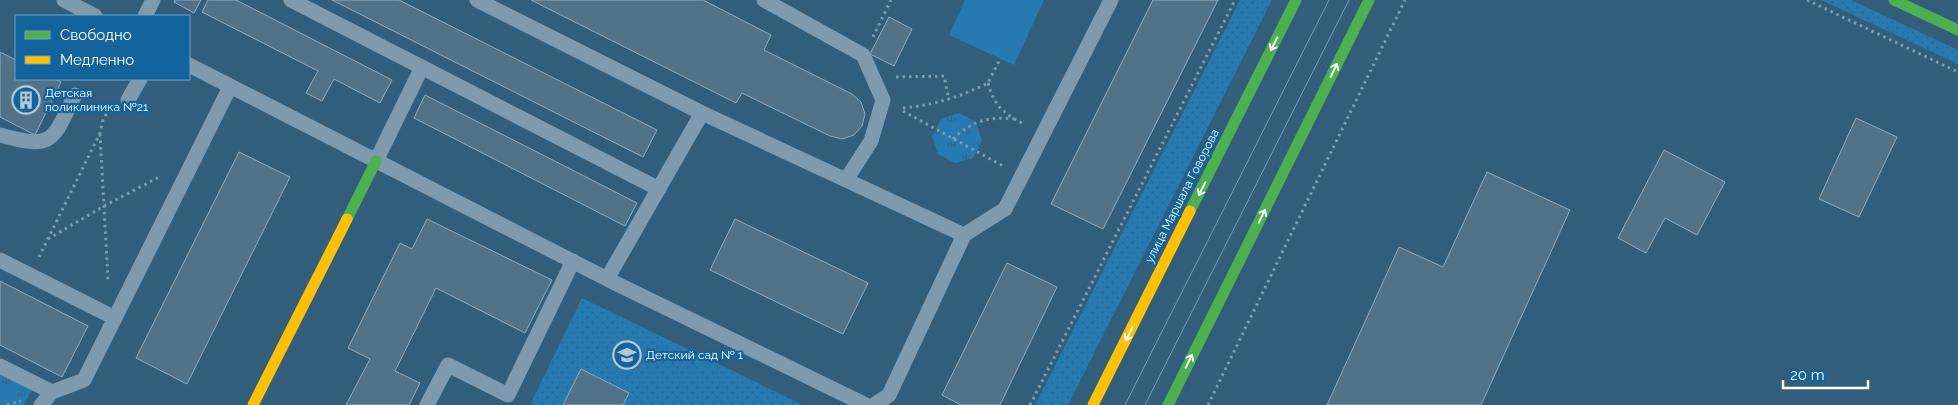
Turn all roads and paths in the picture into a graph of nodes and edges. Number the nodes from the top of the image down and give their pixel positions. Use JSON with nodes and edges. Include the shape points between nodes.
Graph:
{"nodes":[{"id":1,"x":64,"y":0,"type":"edge"},
{"id":2,"x":153,"y":0,"type":"edge"},
{"id":3,"x":291,"y":0,"type":"edge"},
{"id":4,"x":478,"y":0,"type":"edge"},
{"id":5,"x":764,"y":0,"type":"edge"},
{"id":6,"x":891,"y":0,"type":"edge"},
{"id":7,"x":1111,"y":0,"type":"edge"},
{"id":8,"x":1235,"y":0,"type":"edge"},
{"id":9,"x":1296,"y":0,"type":"edge"},
{"id":10,"x":1369,"y":0,"type":"edge"},
{"id":11,"x":1405,"y":0,"type":"edge"},
{"id":12,"x":1807,"y":0,"type":"edge"},
{"id":13,"x":1894,"y":0,"type":"edge"},
{"id":14,"x":93,"y":15,"type":"edge"},
{"id":15,"x":146,"y":15,"type":"edge"},
{"id":16,"x":1958,"y":30,"type":"edge"},
{"id":17,"x":863,"y":55,"type":"junction"},
{"id":18,"x":1000,"y":59,"type":"dead end"},
{"id":19,"x":190,"y":66,"type":"edge"},
{"id":20,"x":422,"y":67,"type":"junction"},
{"id":21,"x":1958,"y":72,"type":"edge"},
{"id":22,"x":873,"y":77,"type":"junction"},
{"id":23,"x":139,"y":80,"type":"edge"},
{"id":24,"x":988,"y":84,"type":"junction"},
{"id":25,"x":230,"y":87,"type":"junction"},
{"id":26,"x":76,"y":95,"type":"dead end"},
{"id":27,"x":128,"y":100,"type":"joint"},
{"id":28,"x":950,"y":100,"type":"junction"},
{"id":29,"x":702,"y":113,"type":"junction"},
{"id":30,"x":1015,"y":119,"type":"junction"},
{"id":31,"x":100,"y":133,"type":"junction"},
{"id":32,"x":1044,"y":134,"type":"junction"},
{"id":33,"x":0,"y":135,"type":"edge"},
{"id":34,"x":953,"y":139,"type":"junction"},
{"id":35,"x":376,"y":161,"type":"junction"},
{"id":36,"x":162,"y":176,"type":"dead end"},
{"id":37,"x":1022,"y":177,"type":"junction"},
{"id":38,"x":846,"y":180,"type":"junction"},
{"id":39,"x":659,"y":188,"type":"junction"},
{"id":40,"x":104,"y":206,"type":"junction"},
{"id":41,"x":964,"y":235,"type":"junction"},
{"id":42,"x":48,"y":239,"type":"junction"},
{"id":43,"x":0,"y":260,"type":"edge"},
{"id":44,"x":573,"y":261,"type":"junction"},
{"id":45,"x":29,"y":275,"type":"junction"},
{"id":46,"x":607,"y":279,"type":"junction"},
{"id":47,"x":112,"y":317,"type":"junction"},
{"id":48,"x":0,"y":366,"type":"edge"},
{"id":49,"x":52,"y":392,"type":"junction"},
{"id":50,"x":34,"y":402,"type":"edge"},
{"id":51,"x":881,"y":404,"type":"edge"},
{"id":52,"x":7,"y":405,"type":"edge"},
{"id":53,"x":253,"y":405,"type":"edge"},
{"id":54,"x":427,"y":405,"type":"edge"},
{"id":55,"x":866,"y":405,"type":"edge"},
{"id":56,"x":1030,"y":405,"type":"edge"},
{"id":57,"x":1093,"y":405,"type":"edge"},
{"id":58,"x":1168,"y":405,"type":"edge"},
{"id":59,"x":1208,"y":405,"type":"edge"}],
"edges":[{"from":1,"to":14,"type":"lane"},
{"from":2,"to":15,"type":"lane"},
{"from":3,"to":20,"type":"lane"},
{"from":4,"to":29,"type":"lane"},
{"from":5,"to":17,"type":"lane"},
{"from":6,"to":17,"type":"path"},
{"from":7,"to":32,"type":"lane"},
{"from":8,"to":56,"type":"path"},
{"from":9,"to":57,"type":"main road","name":"улица Маршала Говорова","one_way":true},
{"from":58,"to":10,"type":"main road","one_way":true},
{"from":11,"to":59,"type":"path"},
{"from":12,"to":21,"type":"path"},
{"from":13,"to":16,"type":"main road"},
{"from":17,"to":22,"type":"lane"},
{"from":18,"to":24,"type":"path"},
{"from":19,"to":25,"type":"lane"},
{"from":20,"to":35,"type":"lane"},
{"from":20,"to":39,"type":"lane"},
{"from":22,"to":28,"type":"path","via":[[944,76]]},
{"from":22,"to":38,"type":"lane","via":[[883,100],[871,141]]},
{"from":23,"to":27,"type":"lane"},
{"from":24,"to":28,"type":"path"},
{"from":24,"to":30,"type":"path","via":[[992,98],[1001,110]]},
{"from":25,"to":35,"type":"lane"},
{"from":25,"to":47,"type":"lane"},
{"from":26,"to":33,"type":"lane","via":[[57,131],[47,140],[35,143]]},
{"from":27,"to":31,"type":"path","via":[[112,102]]},
{"from":28,"to":34,"type":"path","via":[[898,108]]},
{"from":29,"to":38,"type":"lane"},
{"from":29,"to":39,"type":"lane"},
{"from":30,"to":32,"type":"path"},
{"from":30,"to":34,"type":"path","via":[[997,117],[981,121],[963,129]]},
{"from":31,"to":40,"type":"path"},
{"from":31,"to":42,"type":"path"},
{"from":32,"to":37,"type":"lane"},
{"from":34,"to":37,"type":"path"},
{"from":35,"to":44,"type":"lane"},
{"from":35,"to":53,"type":"main road"},
{"from":36,"to":40,"type":"path"},
{"from":37,"to":41,"type":"lane","via":[[1005,210]]},
{"from":38,"to":41,"type":"lane"},
{"from":39,"to":46,"type":"lane"},
{"from":40,"to":42,"type":"path"},
{"from":40,"to":47,"type":"path"},
{"from":41,"to":51,"type":"lane","via":[[889,395]]},
{"from":42,"to":45,"type":"path"},
{"from":43,"to":45,"type":"lane"},
{"from":44,"to":46,"type":"lane"},
{"from":44,"to":54,"type":"lane","via":[[508,395],[448,365]]},
{"from":45,"to":47,"type":"lane"},
{"from":46,"to":55,"type":"lane"},
{"from":47,"to":49,"type":"lane","via":[[84,380]]},
{"from":48,"to":49,"type":"lane"},
{"from":49,"to":50,"type":"lane"},
{"from":50,"to":52,"type":"path"}]}
